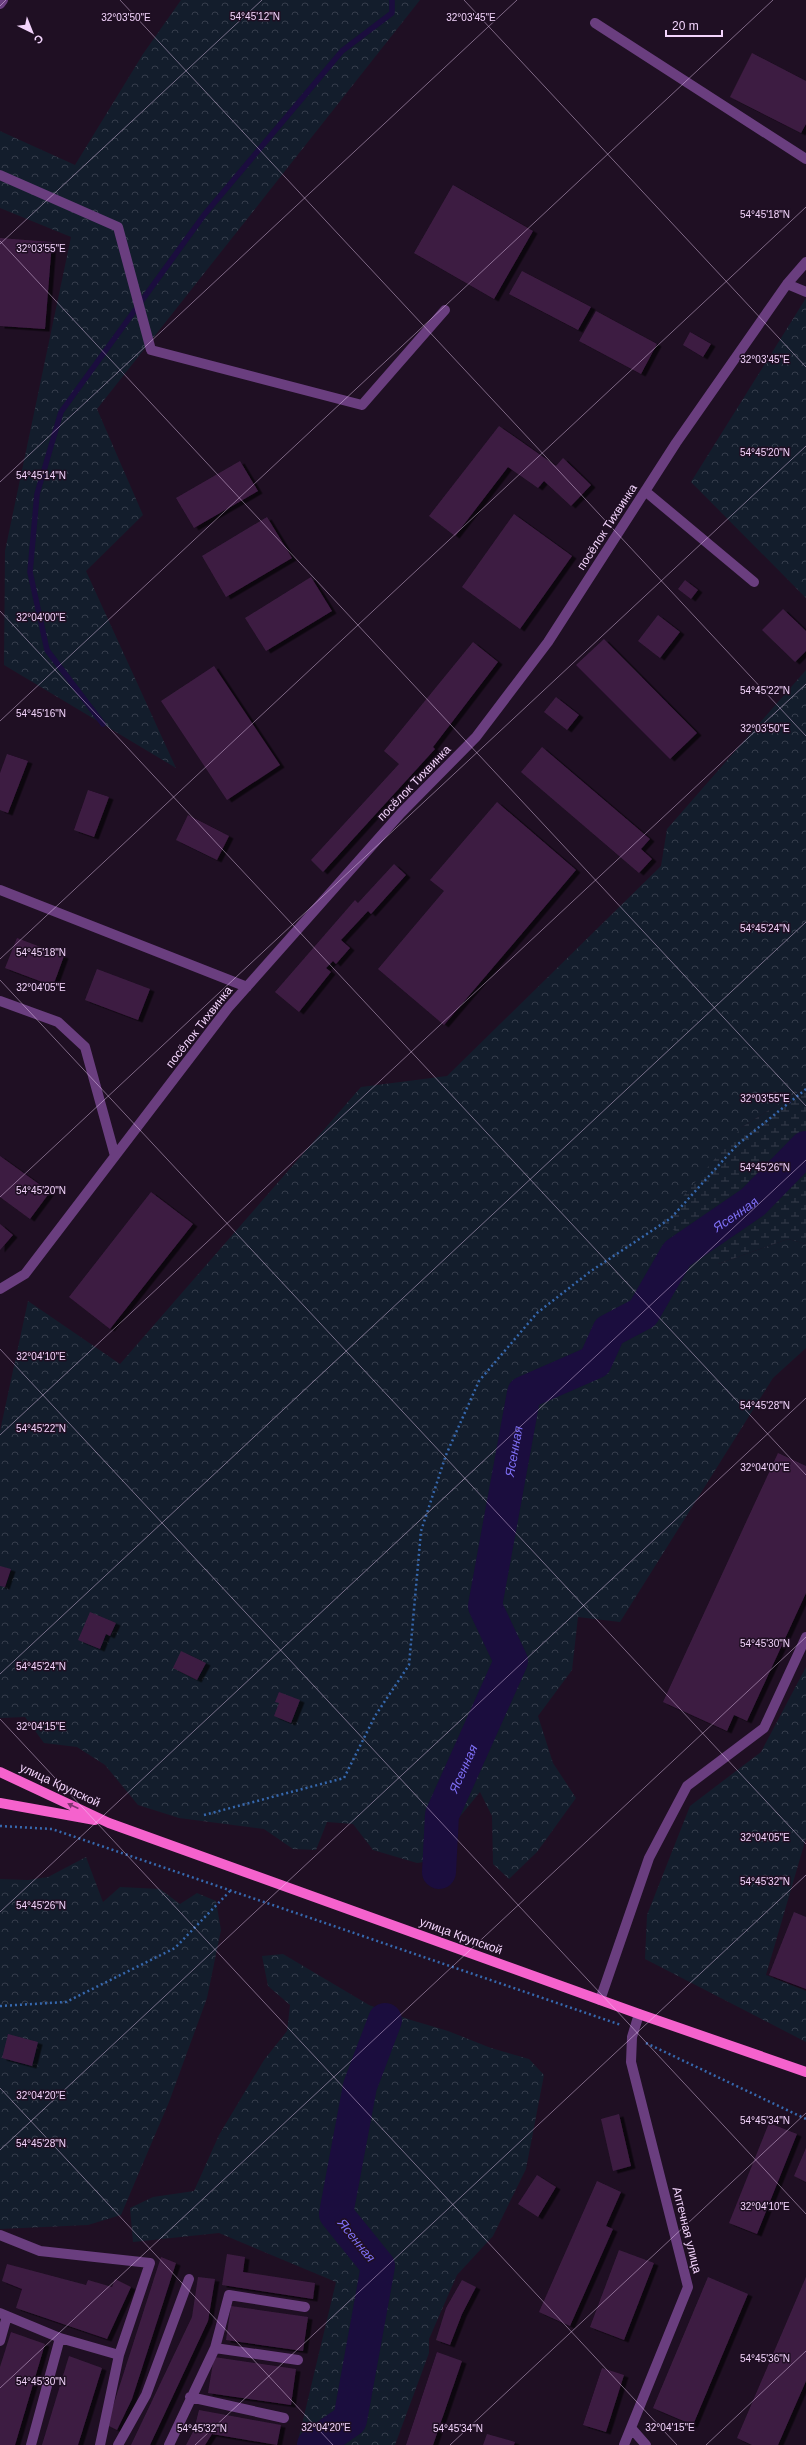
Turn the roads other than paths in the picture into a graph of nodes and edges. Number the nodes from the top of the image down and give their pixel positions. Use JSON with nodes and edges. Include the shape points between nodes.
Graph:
{"nodes":[{"id":1,"x":3,"y":0,"type":"edge"},
{"id":2,"x":0,"y":4,"type":"edge"},
{"id":3,"x":595,"y":23,"type":"dead end"},
{"id":4,"x":806,"y":159,"type":"edge"},
{"id":5,"x":0,"y":175,"type":"edge"},
{"id":6,"x":806,"y":262,"type":"edge"},
{"id":7,"x":787,"y":284,"type":"junction"},
{"id":8,"x":806,"y":292,"type":"edge"},
{"id":9,"x":445,"y":310,"type":"dead end"},
{"id":10,"x":645,"y":491,"type":"junction"},
{"id":11,"x":754,"y":582,"type":"dead end"},
{"id":12,"x":0,"y":890,"type":"edge"},
{"id":13,"x":247,"y":987,"type":"junction"},
{"id":14,"x":0,"y":1001,"type":"edge"},
{"id":15,"x":115,"y":1156,"type":"junction"},
{"id":16,"x":0,"y":1290,"type":"edge"},
{"id":17,"x":806,"y":1637,"type":"edge"},
{"id":18,"x":0,"y":1772,"type":"edge"},
{"id":19,"x":0,"y":1803,"type":"edge"},
{"id":20,"x":108,"y":1823,"type":"junction"},
{"id":21,"x":600,"y":2000,"type":"junction"},
{"id":22,"x":639,"y":2014,"type":"junction"},
{"id":23,"x":806,"y":2072,"type":"edge"},
{"id":24,"x":0,"y":2235,"type":"edge"},
{"id":25,"x":189,"y":2279,"type":"dead end"},
{"id":26,"x":305,"y":2308,"type":"dead end"},
{"id":27,"x":4,"y":2315,"type":"edge"},
{"id":28,"x":60,"y":2338,"type":"junction"},
{"id":29,"x":0,"y":2341,"type":"edge"},
{"id":30,"x":215,"y":2348,"type":"junction"},
{"id":31,"x":119,"y":2354,"type":"junction"},
{"id":32,"x":298,"y":2360,"type":"dead end"},
{"id":33,"x":190,"y":2397,"type":"junction"},
{"id":34,"x":284,"y":2418,"type":"dead end"},
{"id":35,"x":632,"y":2429,"type":"junction"},
{"id":36,"x":31,"y":2445,"type":"edge"},
{"id":37,"x":100,"y":2445,"type":"edge"},
{"id":38,"x":118,"y":2445,"type":"edge"},
{"id":39,"x":169,"y":2445,"type":"edge"},
{"id":40,"x":624,"y":2445,"type":"edge"},
{"id":41,"x":646,"y":2445,"type":"edge"}],
"edges":[{"from":1,"to":2,"type":"street"},
{"from":3,"to":4,"type":"street"},
{"from":5,"to":9,"type":"street","via":[[118,227],[151,350],[362,405]]},
{"from":6,"to":7,"type":"street","name":"посёлок Тихвинка"},
{"from":7,"to":8,"type":"street"},
{"from":7,"to":10,"type":"street","name":"посёлок Тихвинка"},
{"from":10,"to":11,"type":"street"},
{"from":10,"to":13,"type":"street","name":"посёлок Тихвинка","via":[[548,642],[476,737],[401,813]]},
{"from":12,"to":13,"type":"street"},
{"from":13,"to":15,"type":"street","name":"посёлок Тихвинка"},
{"from":14,"to":15,"type":"street","via":[[58,1022],[85,1047]]},
{"from":15,"to":16,"type":"street","name":"посёлок Тихвинка","via":[[25,1274]]},
{"from":17,"to":21,"type":"street","via":[[764,1728],[688,1786],[649,1858]]},
{"from":20,"to":18,"type":"main road","name":"улица Крупской","one_way":true},
{"from":19,"to":20,"type":"main road","name":"улица Крупской"},
{"from":20,"to":21,"type":"main road","name":"улица Крупской"},
{"from":21,"to":22,"type":"main road","name":"улица Крупской"},
{"from":22,"to":23,"type":"main road","name":"улица Крупской"},
{"from":22,"to":35,"type":"street","name":"Аптечная улица","via":[[633,2033],[631,2062],[688,2287]]},
{"from":24,"to":31,"type":"street","via":[[40,2251],[150,2263]]},
{"from":25,"to":38,"type":"street","via":[[146,2395]]},
{"from":26,"to":30,"type":"street","via":[[229,2295]]},
{"from":27,"to":28,"type":"street"},
{"from":27,"to":29,"type":"street"},
{"from":28,"to":31,"type":"street"},
{"from":28,"to":36,"type":"street"},
{"from":30,"to":32,"type":"street"},
{"from":30,"to":33,"type":"street"},
{"from":31,"to":37,"type":"street"},
{"from":33,"to":34,"type":"street"},
{"from":33,"to":39,"type":"street"},
{"from":35,"to":40,"type":"street","name":"Аптечная улица"},
{"from":35,"to":41,"type":"street"}]}
